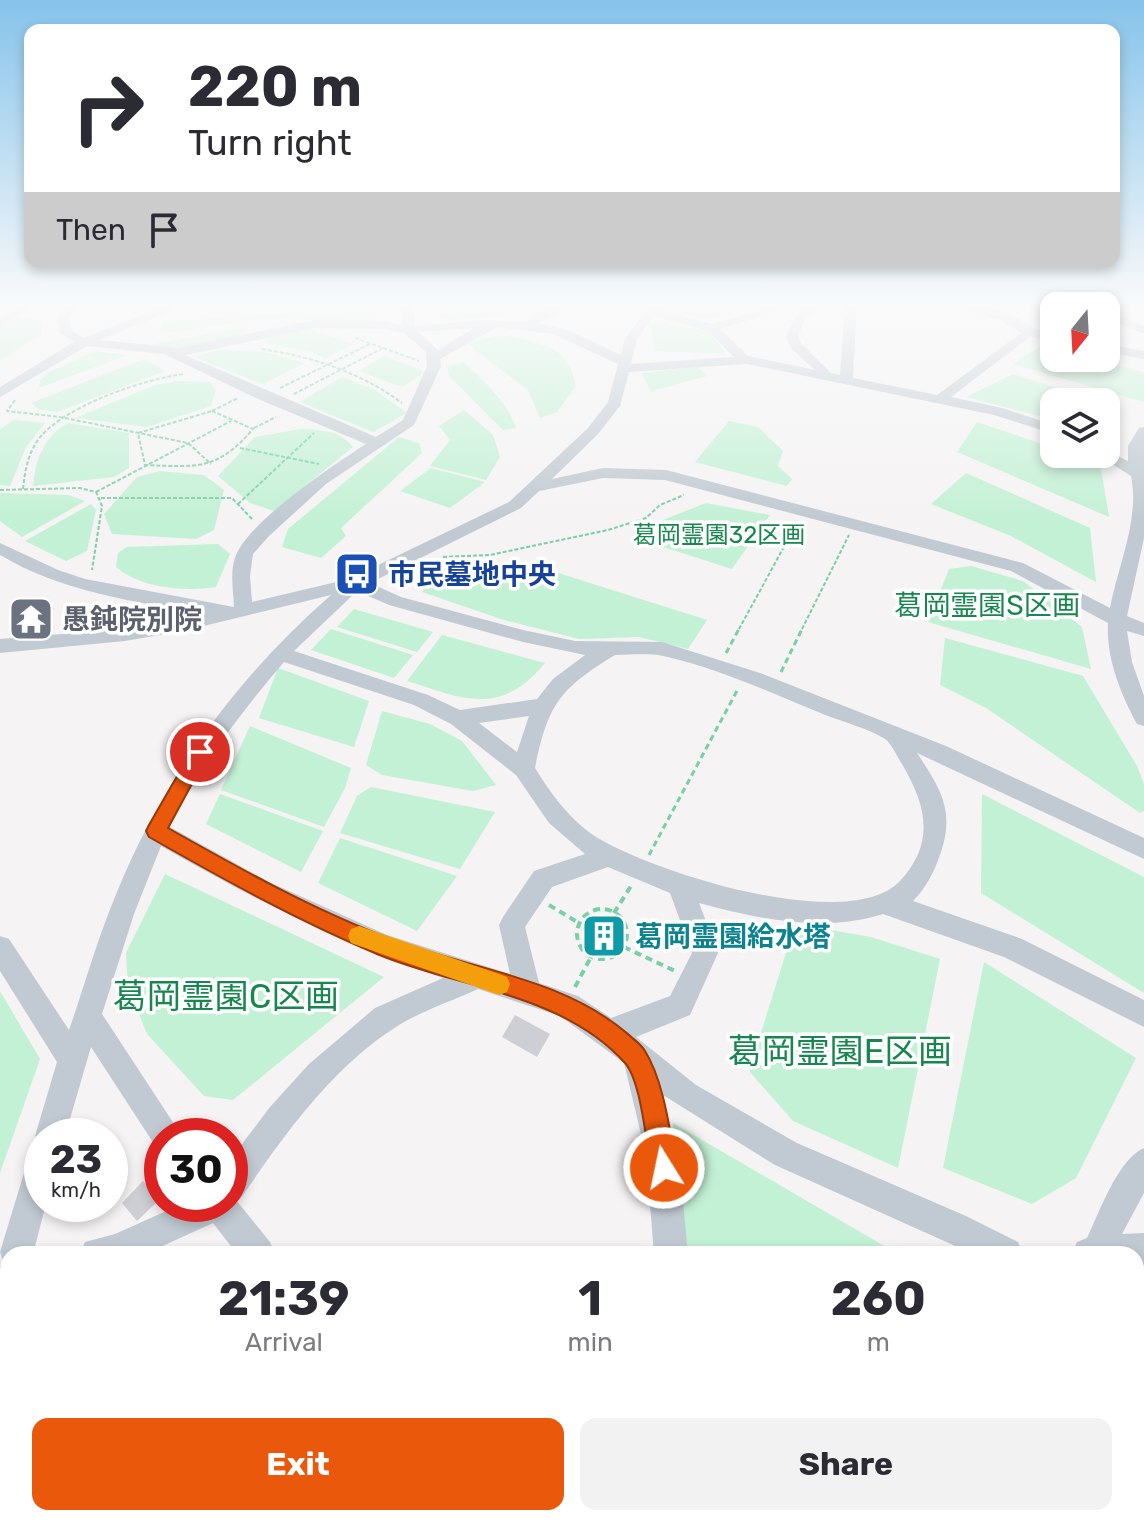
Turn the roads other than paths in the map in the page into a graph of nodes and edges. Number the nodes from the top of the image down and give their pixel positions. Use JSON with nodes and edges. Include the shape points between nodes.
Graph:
{"nodes":[{"id":1,"x":25,"y":376,"type":"edge"},
{"id":2,"x":221,"y":376,"type":"edge"},
{"id":3,"x":428,"y":376,"type":"edge"},
{"id":4,"x":622,"y":376,"type":"edge"},
{"id":5,"x":834,"y":376,"type":"edge"},
{"id":6,"x":970,"y":376,"type":"edge"},
{"id":7,"x":846,"y":379,"type":"joint"},
{"id":8,"x":4,"y":395,"type":"edge"},
{"id":9,"x":940,"y":399,"type":"junction"},
{"id":10,"x":1040,"y":425,"type":"edge"},
{"id":11,"x":1144,"y":431,"type":"edge"},
{"id":12,"x":377,"y":443,"type":"junction"},
{"id":13,"x":1120,"y":463,"type":"edge"},
{"id":14,"x":1140,"y":474,"type":"edge"},
{"id":15,"x":532,"y":488,"type":"junction"},
{"id":16,"x":0,"y":548,"type":"edge"},
{"id":17,"x":1137,"y":559,"type":"edge"},
{"id":18,"x":355,"y":583,"type":"junction"},
{"id":19,"x":238,"y":611,"type":"junction"},
{"id":20,"x":1119,"y":622,"type":"junction"},
{"id":21,"x":1144,"y":630,"type":"edge"},
{"id":22,"x":0,"y":646,"type":"edge"},
{"id":23,"x":614,"y":647,"type":"junction"},
{"id":24,"x":280,"y":654,"type":"junction"},
{"id":25,"x":542,"y":706,"type":"junction"},
{"id":26,"x":458,"y":718,"type":"junction"},
{"id":27,"x":1144,"y":718,"type":"edge"},
{"id":28,"x":894,"y":733,"type":"junction"},
{"id":29,"x":524,"y":769,"type":"junction"},
{"id":30,"x":156,"y":831,"type":"junction"},
{"id":31,"x":1144,"y":849,"type":"edge"},
{"id":32,"x":611,"y":856,"type":"junction"},
{"id":33,"x":680,"y":886,"type":"junction"},
{"id":34,"x":883,"y":903,"type":"junction"},
{"id":35,"x":0,"y":948,"type":"edge"},
{"id":36,"x":475,"y":977,"type":"junction"},
{"id":37,"x":527,"y":990,"type":"junction"},
{"id":38,"x":1144,"y":1014,"type":"edge"},
{"id":39,"x":88,"y":1018,"type":"junction"},
{"id":40,"x":609,"y":1033,"type":"junction"},
{"id":41,"x":636,"y":1057,"type":"junction"},
{"id":42,"x":72,"y":1060,"type":"junction"},
{"id":43,"x":55,"y":1118,"type":"edge"},
{"id":44,"x":155,"y":1118,"type":"edge"},
{"id":45,"x":248,"y":1162,"type":"edge"},
{"id":46,"x":1144,"y":1164,"type":"edge"},
{"id":47,"x":25,"y":1222,"type":"edge"},
{"id":48,"x":178,"y":1222,"type":"edge"},
{"id":49,"x":232,"y":1222,"type":"edge"},
{"id":50,"x":18,"y":1246,"type":"edge"},
{"id":51,"x":126,"y":1246,"type":"edge"},
{"id":52,"x":252,"y":1246,"type":"edge"},
{"id":53,"x":671,"y":1246,"type":"edge"},
{"id":54,"x":991,"y":1246,"type":"edge"},
{"id":55,"x":1098,"y":1246,"type":"edge"}],
"edges":[{"from":1,"to":8,"type":"street"},
{"from":2,"to":12,"type":"street"},
{"from":3,"to":12,"type":"street","via":[[409,422]]},
{"from":4,"to":15,"type":"street","via":[[615,403],[593,431]]},
{"from":5,"to":7,"type":"street"},
{"from":6,"to":9,"type":"street"},
{"from":7,"to":9,"type":"street"},
{"from":9,"to":10,"type":"street"},
{"from":11,"to":14,"type":"street","via":[[1134,445]]},
{"from":12,"to":19,"type":"street","via":[[338,468],[245,553]]},
{"from":13,"to":14,"type":"street"},
{"from":14,"to":17,"type":"street"},
{"from":15,"to":18,"type":"street","via":[[515,505]]},
{"from":15,"to":20,"type":"street","via":[[622,471],[710,478],[768,500],[1017,567]]},
{"from":16,"to":19,"type":"street","via":[[21,562],[90,586]]},
{"from":17,"to":20,"type":"street"},
{"from":18,"to":19,"type":"street"},
{"from":18,"to":23,"type":"street","via":[[395,601],[523,636],[575,648]]},
{"from":18,"to":24,"type":"street"},
{"from":19,"to":22,"type":"street","via":[[125,635]]},
{"from":20,"to":21,"type":"street"},
{"from":20,"to":27,"type":"street","via":[[1118,639]]},
{"from":23,"to":25,"type":"street","via":[[570,672]]},
{"from":23,"to":28,"type":"street","via":[[662,649]]},
{"from":24,"to":26,"type":"street","via":[[421,700]]},
{"from":24,"to":30,"type":"street","via":[[215,729]]},
{"from":25,"to":26,"type":"street"},
{"from":25,"to":29,"type":"street"},
{"from":26,"to":29,"type":"street"},
{"from":28,"to":31,"type":"street"},
{"from":28,"to":34,"type":"street","via":[[938,822],[924,868],[899,898]]},
{"from":29,"to":32,"type":"street","via":[[546,804],[582,839]]},
{"from":30,"to":36,"type":"street","via":[[318,917]]},
{"from":30,"to":39,"type":"street","via":[[129,893]]},
{"from":32,"to":33,"type":"street","via":[[636,878]]},
{"from":32,"to":37,"type":"street","via":[[543,879],[512,925]]},
{"from":33,"to":34,"type":"street","via":[[782,909],[853,911]]},
{"from":33,"to":40,"type":"street","via":[[705,953],[692,982],[680,1006]]},
{"from":34,"to":38,"type":"street","via":[[1013,948]]},
{"from":35,"to":42,"type":"street"},
{"from":36,"to":37,"type":"street"},
{"from":36,"to":45,"type":"street","via":[[386,1018],[314,1078]]},
{"from":37,"to":40,"type":"street","via":[[568,1005]]},
{"from":39,"to":42,"type":"street"},
{"from":39,"to":44,"type":"street"},
{"from":40,"to":41,"type":"street"},
{"from":41,"to":53,"type":"street","via":[[661,1146]]},
{"from":41,"to":54,"type":"street","via":[[686,1095],[786,1154]]},
{"from":42,"to":43,"type":"street"},
{"from":46,"to":55,"type":"street"},
{"from":47,"to":50,"type":"street"},
{"from":48,"to":51,"type":"street"},
{"from":49,"to":52,"type":"street"}]}
